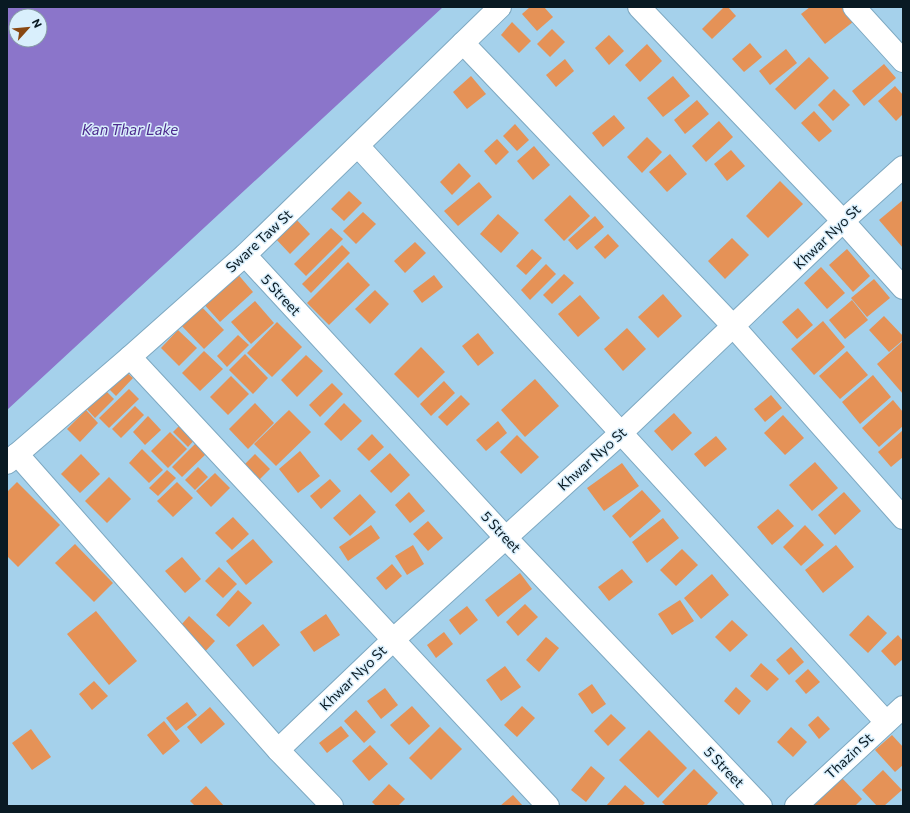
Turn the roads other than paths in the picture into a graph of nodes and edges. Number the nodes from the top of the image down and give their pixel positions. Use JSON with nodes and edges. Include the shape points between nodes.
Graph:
{"nodes":[{"id":1,"x":500,"y":7,"type":"edge"},
{"id":2,"x":639,"y":7,"type":"edge"},
{"id":3,"x":854,"y":7,"type":"edge"},
{"id":4,"x":463,"y":43,"type":"junction"},
{"id":5,"x":903,"y":61,"type":"edge"},
{"id":6,"x":358,"y":146,"type":"junction"},
{"id":7,"x":903,"y":167,"type":"edge"},
{"id":8,"x":843,"y":221,"type":"junction"},
{"id":9,"x":245,"y":255,"type":"junction"},
{"id":10,"x":903,"y":288,"type":"edge"},
{"id":11,"x":734,"y":327,"type":"junction"},
{"id":12,"x":130,"y":357,"type":"junction"},
{"id":13,"x":621,"y":433,"type":"junction"},
{"id":14,"x":12,"y":459,"type":"edge"},
{"id":15,"x":903,"y":518,"type":"edge"},
{"id":16,"x":505,"y":537,"type":"junction"},
{"id":17,"x":392,"y":640,"type":"junction"},
{"id":18,"x":903,"y":707,"type":"edge"},
{"id":19,"x":886,"y":722,"type":"junction"},
{"id":20,"x":278,"y":750,"type":"junction"},
{"id":21,"x":332,"y":806,"type":"edge"},
{"id":22,"x":548,"y":806,"type":"edge"},
{"id":23,"x":760,"y":806,"type":"edge"},
{"id":24,"x":796,"y":806,"type":"edge"}],
"edges":[{"from":1,"to":4,"type":"street","name":"Sware Taw St"},
{"from":2,"to":8,"type":"street"},
{"from":3,"to":5,"type":"street"},
{"from":4,"to":6,"type":"street","name":"Sware Taw St"},
{"from":4,"to":11,"type":"street"},
{"from":6,"to":9,"type":"street","name":"Sware Taw St"},
{"from":6,"to":13,"type":"street"},
{"from":7,"to":8,"type":"street","name":"Khwar Nyo St"},
{"from":8,"to":10,"type":"street"},
{"from":8,"to":11,"type":"street","name":"Khwar Nyo St"},
{"from":9,"to":12,"type":"street","name":"Sware Taw St"},
{"from":9,"to":16,"type":"street","name":"5 Street"},
{"from":11,"to":13,"type":"street","name":"Khwar Nyo St"},
{"from":11,"to":15,"type":"street"},
{"from":12,"to":14,"type":"street","name":"Sware Taw St"},
{"from":12,"to":17,"type":"street"},
{"from":13,"to":16,"type":"street","name":"Khwar Nyo St"},
{"from":13,"to":19,"type":"street"},
{"from":14,"to":20,"type":"street"},
{"from":16,"to":17,"type":"street","name":"Khwar Nyo St"},
{"from":16,"to":23,"type":"street","name":"5 Street"},
{"from":17,"to":20,"type":"street","name":"Khwar Nyo St"},
{"from":17,"to":22,"type":"street"},
{"from":18,"to":19,"type":"street","name":"Thazin St"},
{"from":19,"to":24,"type":"street","name":"Thazin St"},
{"from":20,"to":21,"type":"street"}]}
